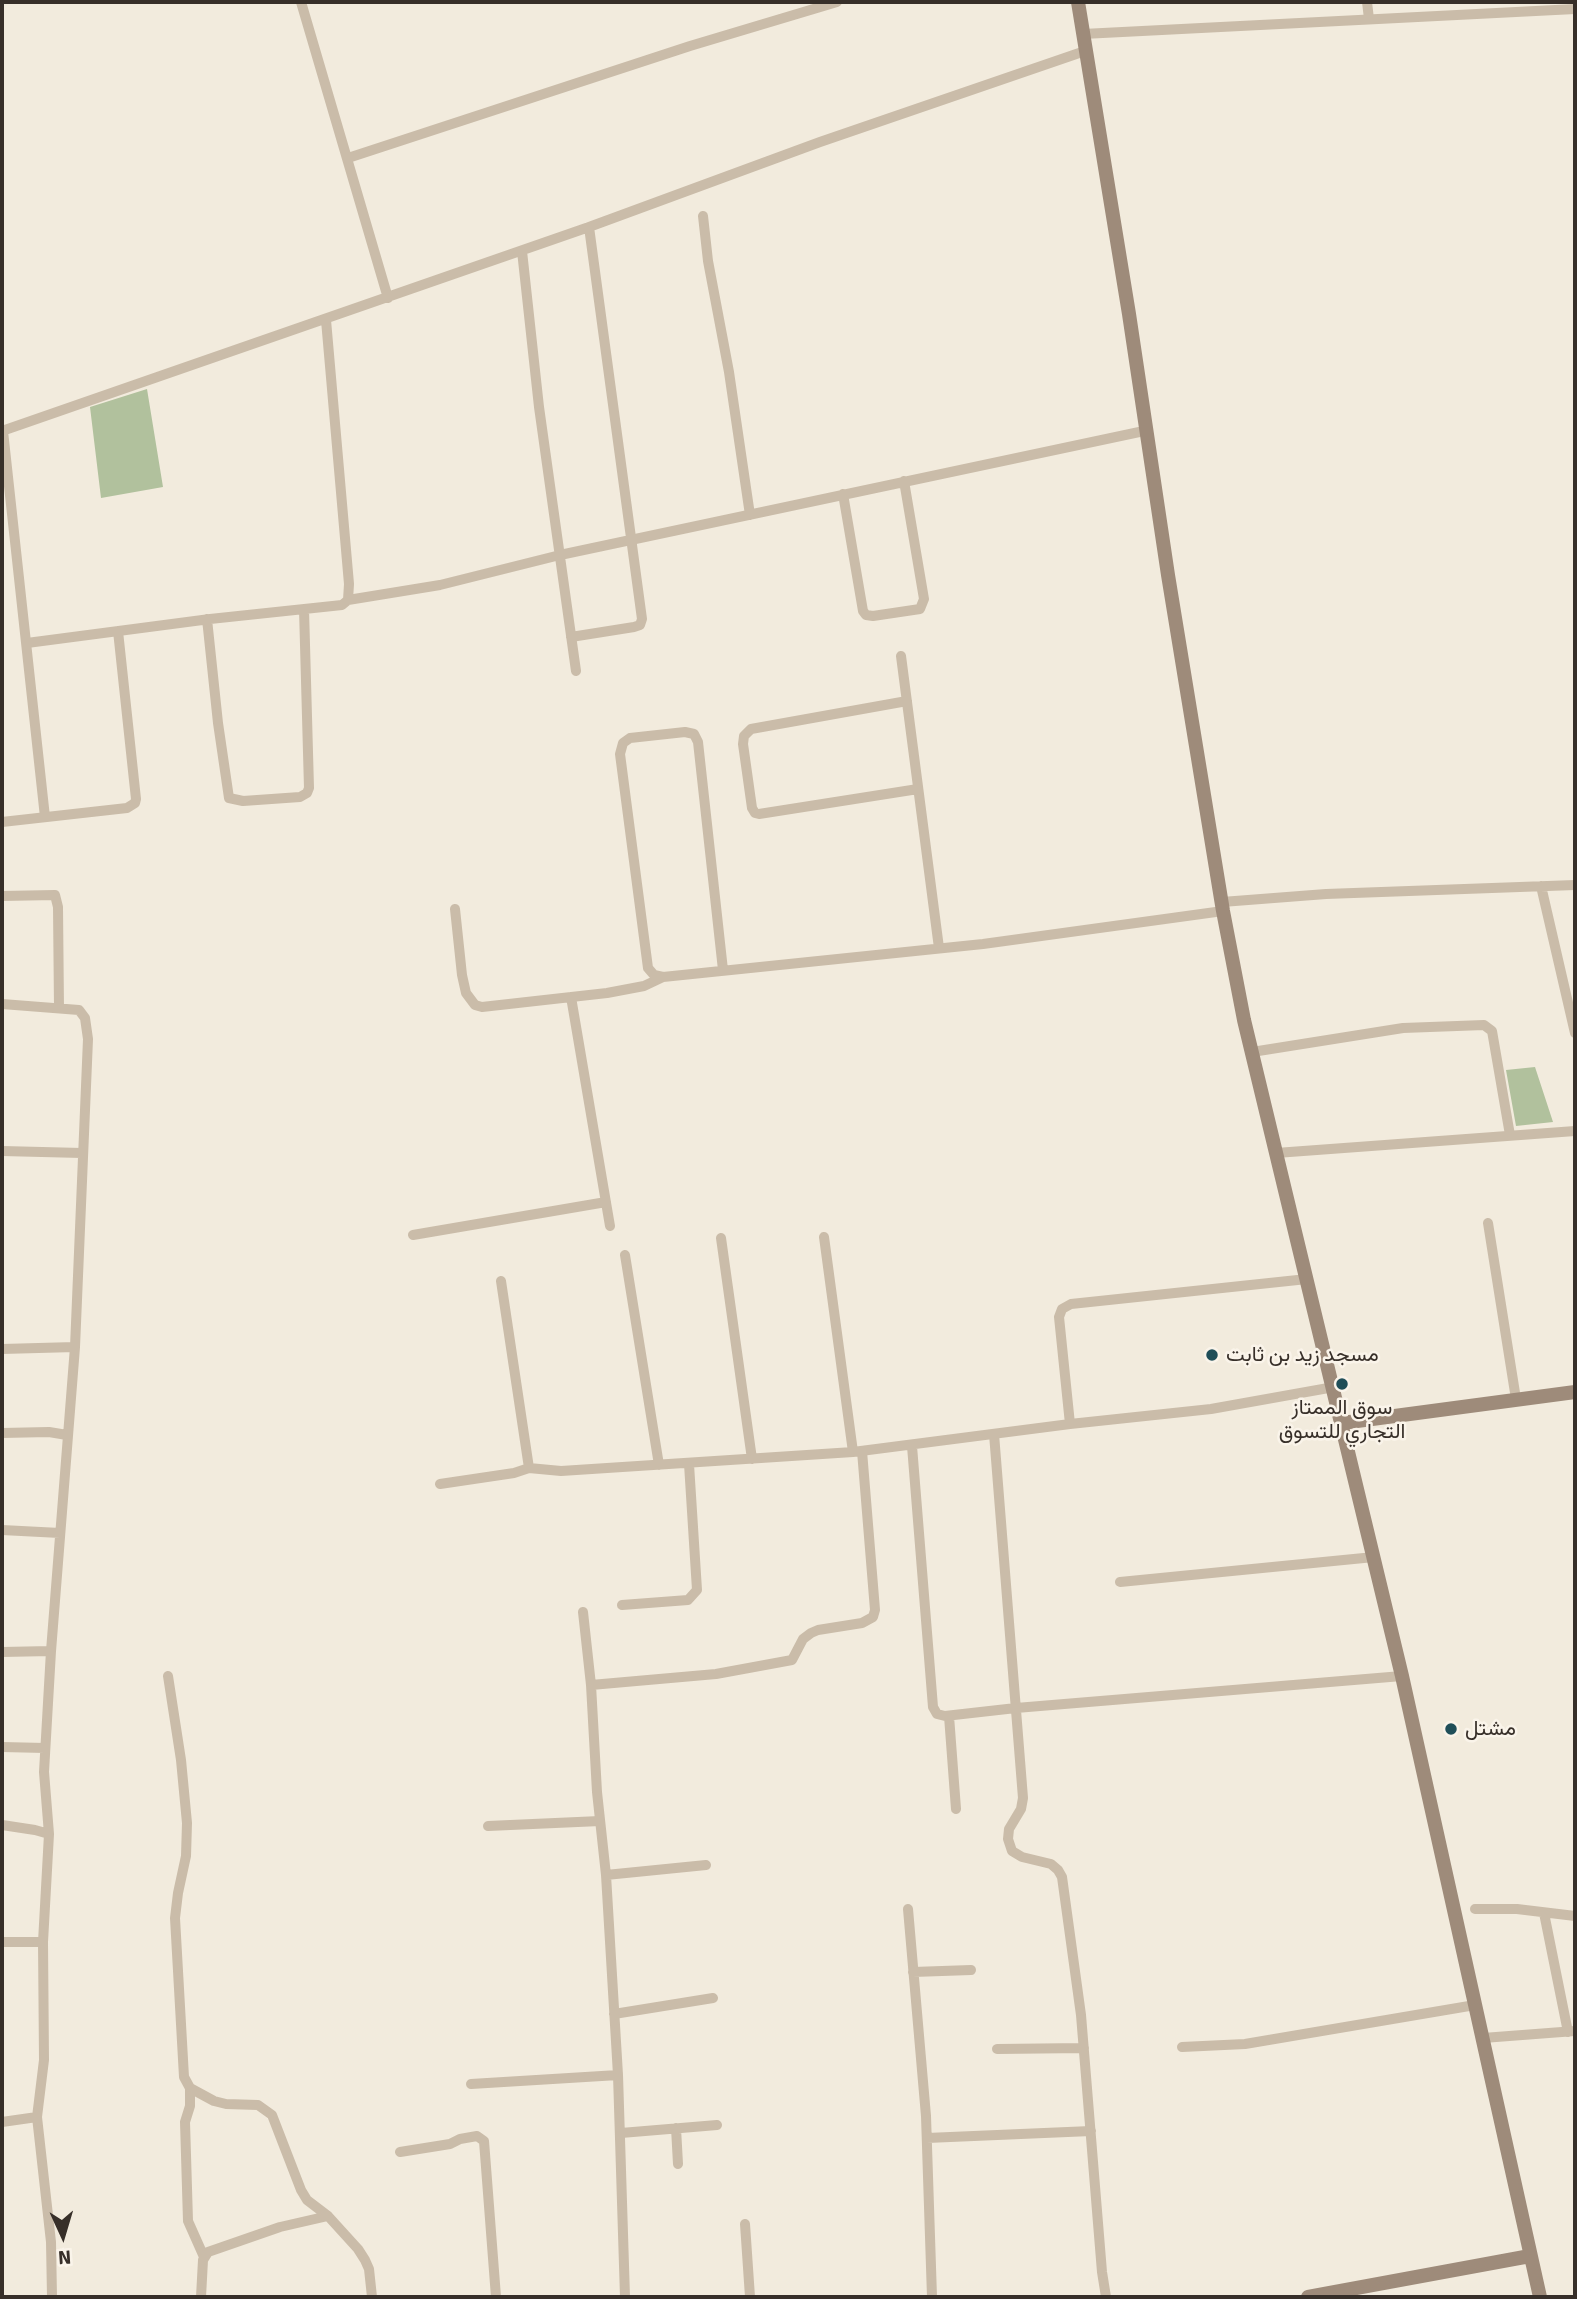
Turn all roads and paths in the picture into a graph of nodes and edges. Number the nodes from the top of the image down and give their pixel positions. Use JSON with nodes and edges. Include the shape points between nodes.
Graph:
{"nodes":[{"id":1,"x":302,"y":2,"type":"edge"},
{"id":2,"x":836,"y":2,"type":"edge"},
{"id":3,"x":1078,"y":2,"type":"edge"},
{"id":4,"x":1367,"y":2,"type":"edge"},
{"id":5,"x":1568,"y":7,"type":"edge"},
{"id":6,"x":1369,"y":19,"type":"junction"},
{"id":7,"x":1083,"y":34,"type":"junction"},
{"id":8,"x":1086,"y":51,"type":"junction"},
{"id":9,"x":348,"y":158,"type":"junction"},
{"id":10,"x":703,"y":216,"type":"dead end"},
{"id":11,"x":589,"y":228,"type":"junction"},
{"id":12,"x":523,"y":251,"type":"junction"},
{"id":13,"x":388,"y":298,"type":"junction"},
{"id":14,"x":326,"y":320,"type":"junction"},
{"id":15,"x":3,"y":431,"type":"edge"},
{"id":16,"x":1144,"y":431,"type":"junction"},
{"id":17,"x":904,"y":481,"type":"junction"},
{"id":18,"x":843,"y":494,"type":"junction"},
{"id":19,"x":750,"y":514,"type":"junction"},
{"id":20,"x":633,"y":541,"type":"junction"},
{"id":21,"x":560,"y":555,"type":"junction"},
{"id":22,"x":348,"y":600,"type":"junction"},
{"id":23,"x":304,"y":609,"type":"junction"},
{"id":24,"x":207,"y":619,"type":"junction"},
{"id":25,"x":118,"y":631,"type":"junction"},
{"id":26,"x":572,"y":637,"type":"junction"},
{"id":27,"x":27,"y":642,"type":"junction"},
{"id":28,"x":901,"y":656,"type":"dead end"},
{"id":29,"x":576,"y":671,"type":"dead end"},
{"id":30,"x":907,"y":701,"type":"junction"},
{"id":31,"x":918,"y":789,"type":"junction"},
{"id":32,"x":45,"y":817,"type":"junction"},
{"id":33,"x":2,"y":822,"type":"edge"},
{"id":34,"x":1575,"y":885,"type":"edge"},
{"id":35,"x":1541,"y":886,"type":"junction"},
{"id":36,"x":2,"y":896,"type":"edge"},
{"id":37,"x":1222,"y":907,"type":"junction"},
{"id":38,"x":455,"y":909,"type":"dead end"},
{"id":39,"x":939,"y":948,"type":"junction"},
{"id":40,"x":723,"y":970,"type":"junction"},
{"id":41,"x":663,"y":977,"type":"junction"},
{"id":42,"x":571,"y":998,"type":"junction"},
{"id":43,"x":2,"y":1004,"type":"edge"},
{"id":44,"x":59,"y":1008,"type":"junction"},
{"id":45,"x":1575,"y":1033,"type":"edge"},
{"id":46,"x":1252,"y":1052,"type":"junction"},
{"id":47,"x":1575,"y":1130,"type":"edge"},
{"id":48,"x":1510,"y":1135,"type":"junction"},
{"id":49,"x":2,"y":1151,"type":"edge"},
{"id":50,"x":82,"y":1153,"type":"junction"},
{"id":51,"x":1276,"y":1153,"type":"junction"},
{"id":52,"x":606,"y":1202,"type":"junction"},
{"id":53,"x":1488,"y":1223,"type":"dead end"},
{"id":54,"x":610,"y":1226,"type":"dead end"},
{"id":55,"x":412,"y":1235,"type":"dead end"},
{"id":56,"x":824,"y":1237,"type":"dead end"},
{"id":57,"x":721,"y":1238,"type":"dead end"},
{"id":58,"x":625,"y":1255,"type":"dead end"},
{"id":59,"x":1307,"y":1279,"type":"junction"},
{"id":60,"x":501,"y":1281,"type":"dead end"},
{"id":61,"x":75,"y":1347,"type":"junction"},
{"id":62,"x":2,"y":1349,"type":"edge"},
{"id":63,"x":1334,"y":1387,"type":"junction"},
{"id":64,"x":1575,"y":1392,"type":"edge"},
{"id":65,"x":1516,"y":1399,"type":"junction"},
{"id":66,"x":1342,"y":1423,"type":"junction"},
{"id":67,"x":1070,"y":1424,"type":"junction"},
{"id":68,"x":2,"y":1433,"type":"edge"},
{"id":69,"x":994,"y":1434,"type":"junction"},
{"id":70,"x":67,"y":1435,"type":"junction"},
{"id":71,"x":912,"y":1446,"type":"junction"},
{"id":72,"x":858,"y":1452,"type":"junction"},
{"id":73,"x":752,"y":1459,"type":"junction"},
{"id":74,"x":689,"y":1464,"type":"junction"},
{"id":75,"x":659,"y":1465,"type":"junction"},
{"id":76,"x":529,"y":1468,"type":"junction"},
{"id":77,"x":440,"y":1484,"type":"dead end"},
{"id":78,"x":2,"y":1530,"type":"edge"},
{"id":79,"x":60,"y":1533,"type":"junction"},
{"id":80,"x":1374,"y":1558,"type":"junction"},
{"id":81,"x":1120,"y":1582,"type":"dead end"},
{"id":82,"x":622,"y":1605,"type":"dead end"},
{"id":83,"x":583,"y":1612,"type":"dead end"},
{"id":84,"x":51,"y":1651,"type":"junction"},
{"id":85,"x":2,"y":1652,"type":"edge"},
{"id":86,"x":168,"y":1676,"type":"dead end"},
{"id":87,"x":1402,"y":1676,"type":"junction"},
{"id":88,"x":590,"y":1685,"type":"junction"},
{"id":89,"x":1016,"y":1708,"type":"junction"},
{"id":90,"x":949,"y":1716,"type":"junction"},
{"id":91,"x":2,"y":1747,"type":"edge"},
{"id":92,"x":45,"y":1748,"type":"junction"},
{"id":93,"x":956,"y":1809,"type":"dead end"},
{"id":94,"x":600,"y":1821,"type":"junction"},
{"id":95,"x":2,"y":1825,"type":"edge"},
{"id":96,"x":488,"y":1826,"type":"dead end"},
{"id":97,"x":49,"y":1834,"type":"junction"},
{"id":98,"x":706,"y":1865,"type":"dead end"},
{"id":99,"x":606,"y":1875,"type":"junction"},
{"id":100,"x":908,"y":1909,"type":"dead end"},
{"id":101,"x":1475,"y":1909,"type":"dead end"},
{"id":102,"x":1544,"y":1913,"type":"junction"},
{"id":103,"x":1575,"y":1916,"type":"edge"},
{"id":104,"x":2,"y":1942,"type":"edge"},
{"id":105,"x":43,"y":1942,"type":"junction"},
{"id":106,"x":971,"y":1970,"type":"dead end"},
{"id":107,"x":913,"y":1972,"type":"junction"},
{"id":108,"x":713,"y":1998,"type":"dead end"},
{"id":109,"x":1475,"y":2004,"type":"junction"},
{"id":110,"x":614,"y":2014,"type":"junction"},
{"id":111,"x":1571,"y":2031,"type":"edge"},
{"id":112,"x":1483,"y":2038,"type":"junction"},
{"id":113,"x":1182,"y":2047,"type":"dead end"},
{"id":114,"x":1084,"y":2048,"type":"junction"},
{"id":115,"x":998,"y":2049,"type":"dead end"},
{"id":116,"x":618,"y":2076,"type":"junction"},
{"id":117,"x":471,"y":2084,"type":"dead end"},
{"id":118,"x":190,"y":2088,"type":"junction"},
{"id":119,"x":37,"y":2116,"type":"junction"},
{"id":120,"x":2,"y":2122,"type":"edge"},
{"id":121,"x":717,"y":2125,"type":"dead end"},
{"id":122,"x":676,"y":2129,"type":"junction"},
{"id":123,"x":1091,"y":2131,"type":"junction"},
{"id":124,"x":621,"y":2133,"type":"junction"},
{"id":125,"x":927,"y":2138,"type":"junction"},
{"id":126,"x":400,"y":2152,"type":"dead end"},
{"id":127,"x":678,"y":2164,"type":"dead end"},
{"id":128,"x":328,"y":2216,"type":"junction"},
{"id":129,"x":745,"y":2224,"type":"dead end"},
{"id":130,"x":1530,"y":2256,"type":"junction"},
{"id":131,"x":204,"y":2257,"type":"junction"},
{"id":132,"x":52,"y":2297,"type":"edge"},
{"id":133,"x":201,"y":2297,"type":"edge"},
{"id":134,"x":372,"y":2297,"type":"edge"},
{"id":135,"x":496,"y":2297,"type":"edge"},
{"id":136,"x":625,"y":2297,"type":"edge"},
{"id":137,"x":750,"y":2297,"type":"edge"},
{"id":138,"x":932,"y":2297,"type":"edge"},
{"id":139,"x":1106,"y":2297,"type":"edge"},
{"id":140,"x":1308,"y":2297,"type":"edge"},
{"id":141,"x":1540,"y":2297,"type":"edge"}],
"edges":[{"from":1,"to":9,"type":"street"},
{"from":2,"to":9,"type":"street"},
{"from":3,"to":7,"type":"main road"},
{"from":4,"to":6,"type":"street"},
{"from":5,"to":6,"type":"street"},
{"from":6,"to":7,"type":"street"},
{"from":7,"to":8,"type":"main road"},
{"from":8,"to":11,"type":"street","via":[[820,142]]},
{"from":8,"to":16,"type":"main road"},
{"from":9,"to":13,"type":"street"},
{"from":10,"to":19,"type":"street"},
{"from":11,"to":12,"type":"street"},
{"from":11,"to":20,"type":"street"},
{"from":12,"to":13,"type":"street"},
{"from":12,"to":21,"type":"street"},
{"from":13,"to":14,"type":"street"},
{"from":14,"to":15,"type":"street"},
{"from":14,"to":22,"type":"street"},
{"from":15,"to":27,"type":"street"},
{"from":16,"to":17,"type":"street"},
{"from":16,"to":37,"type":"main road"},
{"from":17,"to":18,"type":"street"},
{"from":17,"to":18,"type":"street","via":[[924,599],[920,608],[873,616],[863,611]]},
{"from":18,"to":19,"type":"street"},
{"from":19,"to":20,"type":"street"},
{"from":20,"to":21,"type":"street"},
{"from":20,"to":26,"type":"street","via":[[640,625]]},
{"from":21,"to":22,"type":"street","via":[[440,585]]},
{"from":21,"to":26,"type":"street"},
{"from":22,"to":23,"type":"street","via":[[342,605]]},
{"from":23,"to":24,"type":"street"},
{"from":23,"to":24,"type":"street","via":[[309,788],[300,797],[229,798]]},
{"from":24,"to":25,"type":"street"},
{"from":25,"to":27,"type":"street"},
{"from":25,"to":32,"type":"street","via":[[136,799],[127,808]]},
{"from":26,"to":29,"type":"street"},
{"from":27,"to":32,"type":"street"},
{"from":28,"to":30,"type":"street"},
{"from":30,"to":31,"type":"street"},
{"from":30,"to":31,"type":"street","via":[[751,729],[743,744],[755,813]]},
{"from":31,"to":39,"type":"street"},
{"from":32,"to":33,"type":"street"},
{"from":34,"to":35,"type":"street"},
{"from":35,"to":37,"type":"street","via":[[1340,894]]},
{"from":35,"to":45,"type":"street"},
{"from":36,"to":44,"type":"street","via":[[55,894]]},
{"from":37,"to":39,"type":"street"},
{"from":37,"to":46,"type":"main road"},
{"from":38,"to":42,"type":"street","via":[[462,975],[475,1005]]},
{"from":39,"to":40,"type":"street"},
{"from":40,"to":41,"type":"street"},
{"from":40,"to":41,"type":"street","via":[[698,742],[694,734],[685,732],[630,738],[620,754],[648,968]]},
{"from":41,"to":42,"type":"street","via":[[633,989]]},
{"from":42,"to":52,"type":"street"},
{"from":43,"to":44,"type":"street"},
{"from":44,"to":50,"type":"street","via":[[81,1012],[87,1028]]},
{"from":46,"to":48,"type":"street","via":[[1404,1028],[1484,1025],[1492,1031]]},
{"from":46,"to":51,"type":"main road"},
{"from":47,"to":48,"type":"street"},
{"from":48,"to":51,"type":"street"},
{"from":49,"to":50,"type":"street"},
{"from":50,"to":61,"type":"street"},
{"from":51,"to":59,"type":"main road"},
{"from":52,"to":54,"type":"street"},
{"from":52,"to":55,"type":"street"},
{"from":53,"to":65,"type":"street"},
{"from":56,"to":72,"type":"street"},
{"from":57,"to":73,"type":"street"},
{"from":58,"to":75,"type":"street"},
{"from":59,"to":63,"type":"main road"},
{"from":59,"to":67,"type":"street","via":[[1071,1304],[1062,1309],[1059,1317]]},
{"from":60,"to":76,"type":"street"},
{"from":61,"to":62,"type":"street"},
{"from":61,"to":70,"type":"street"},
{"from":63,"to":66,"type":"main road"},
{"from":63,"to":67,"type":"street","via":[[1211,1409]]},
{"from":64,"to":65,"type":"main road"},
{"from":65,"to":66,"type":"main road"},
{"from":66,"to":80,"type":"main road"},
{"from":67,"to":69,"type":"street"},
{"from":68,"to":70,"type":"street"},
{"from":69,"to":71,"type":"street"},
{"from":69,"to":89,"type":"street"},
{"from":70,"to":79,"type":"street"},
{"from":71,"to":72,"type":"street"},
{"from":71,"to":90,"type":"street","via":[[933,1707],[937,1714]]},
{"from":72,"to":73,"type":"street"},
{"from":72,"to":88,"type":"street","via":[[873,1618],[811,1633],[796,1656],[785,1662],[716,1674]]},
{"from":73,"to":74,"type":"street"},
{"from":74,"to":75,"type":"street"},
{"from":74,"to":82,"type":"street","via":[[697,1590],[688,1600]]},
{"from":75,"to":76,"type":"street","via":[[561,1471]]},
{"from":76,"to":77,"type":"street"},
{"from":78,"to":79,"type":"street"},
{"from":79,"to":84,"type":"street"},
{"from":80,"to":81,"type":"street"},
{"from":80,"to":87,"type":"main road"},
{"from":83,"to":88,"type":"street"},
{"from":84,"to":85,"type":"street"},
{"from":84,"to":92,"type":"street"},
{"from":86,"to":118,"type":"street","via":[[187,1823],[175,1918],[184,2077]]},
{"from":87,"to":89,"type":"street"},
{"from":87,"to":109,"type":"main road"},
{"from":88,"to":94,"type":"street"},
{"from":89,"to":90,"type":"street"},
{"from":89,"to":114,"type":"street","via":[[1023,1798],[1008,1839],[1012,1851],[1051,1864],[1062,1877]]},
{"from":90,"to":93,"type":"street"},
{"from":91,"to":92,"type":"street"},
{"from":92,"to":97,"type":"street"},
{"from":94,"to":96,"type":"street"},
{"from":94,"to":99,"type":"street"},
{"from":95,"to":97,"type":"street"},
{"from":97,"to":105,"type":"street"},
{"from":98,"to":99,"type":"street"},
{"from":99,"to":110,"type":"street"},
{"from":100,"to":107,"type":"street"},
{"from":101,"to":102,"type":"street"},
{"from":102,"to":103,"type":"street"},
{"from":102,"to":111,"type":"street"},
{"from":104,"to":105,"type":"street"},
{"from":105,"to":119,"type":"street","via":[[44,2060]]},
{"from":106,"to":107,"type":"street"},
{"from":107,"to":125,"type":"street"},
{"from":108,"to":110,"type":"street"},
{"from":109,"to":112,"type":"main road"},
{"from":109,"to":113,"type":"street","via":[[1245,2044]]},
{"from":110,"to":116,"type":"street"},
{"from":111,"to":112,"type":"street"},
{"from":112,"to":130,"type":"main road"},
{"from":114,"to":115,"type":"street"},
{"from":114,"to":123,"type":"street"},
{"from":116,"to":117,"type":"street"},
{"from":116,"to":124,"type":"street"},
{"from":118,"to":128,"type":"street","via":[[226,2104],[258,2105],[272,2115],[300,2190]]},
{"from":118,"to":131,"type":"street","via":[[185,2122],[188,2221]]},
{"from":119,"to":120,"type":"street"},
{"from":119,"to":132,"type":"street","via":[[51,2242]]},
{"from":121,"to":122,"type":"street"},
{"from":122,"to":124,"type":"street"},
{"from":122,"to":127,"type":"street"},
{"from":123,"to":125,"type":"street"},
{"from":123,"to":139,"type":"street"},
{"from":124,"to":136,"type":"street"},
{"from":125,"to":138,"type":"street"},
{"from":126,"to":135,"type":"street","via":[[477,2136],[484,2141]]},
{"from":128,"to":131,"type":"street","via":[[224,2245]]},
{"from":128,"to":134,"type":"street","via":[[365,2260]]},
{"from":129,"to":137,"type":"street"},
{"from":130,"to":140,"type":"main road"},
{"from":130,"to":141,"type":"main road"},
{"from":131,"to":133,"type":"street"}]}
